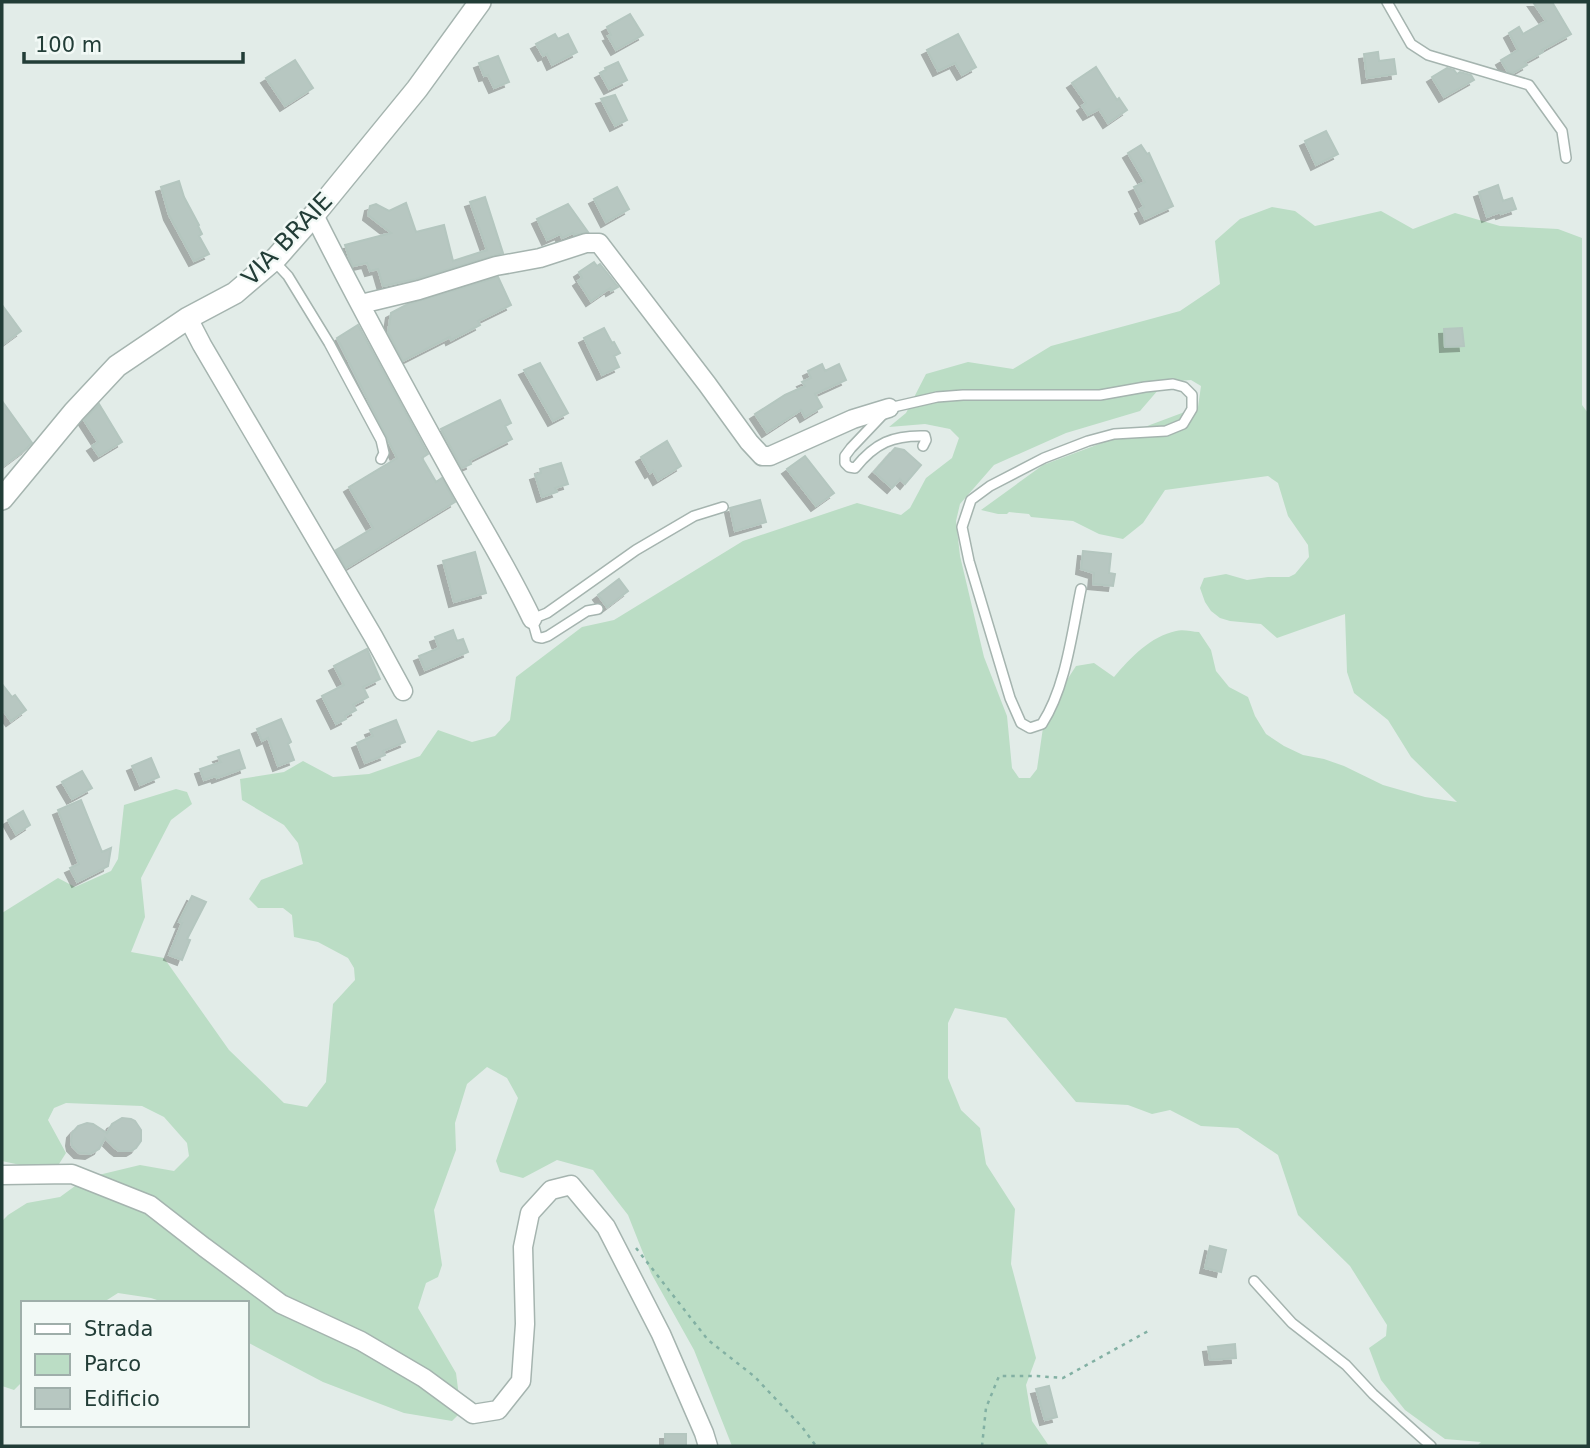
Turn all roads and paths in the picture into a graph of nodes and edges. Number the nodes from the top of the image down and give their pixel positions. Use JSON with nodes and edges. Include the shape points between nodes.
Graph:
{"nodes":[{"id":1,"x":480,"y":2,"type":"edge"},
{"id":2,"x":1387,"y":2,"type":"edge"},
{"id":3,"x":1566,"y":158,"type":"dead end"},
{"id":4,"x":314,"y":215,"type":"junction"},
{"id":5,"x":273,"y":260,"type":"junction"},
{"id":6,"x":362,"y":304,"type":"junction"},
{"id":7,"x":188,"y":318,"type":"junction"},
{"id":8,"x":889,"y":408,"type":"junction"},
{"id":9,"x":923,"y":446,"type":"dead end"},
{"id":10,"x":381,"y":459,"type":"dead end"},
{"id":11,"x":2,"y":499,"type":"edge"},
{"id":12,"x":723,"y":507,"type":"dead end"},
{"id":13,"x":1081,"y":589,"type":"dead end"},
{"id":14,"x":598,"y":609,"type":"dead end"},
{"id":15,"x":532,"y":619,"type":"junction"},
{"id":16,"x":402,"y":691,"type":"dead end"},
{"id":17,"x":2,"y":1175,"type":"edge"},
{"id":18,"x":632,"y":1242,"type":"dead end"},
{"id":19,"x":1254,"y":1280,"type":"dead end"},
{"id":20,"x":1150,"y":1330,"type":"dead end"},
{"id":21,"x":708,"y":1446,"type":"edge"},
{"id":22,"x":817,"y":1446,"type":"edge"},
{"id":23,"x":982,"y":1446,"type":"edge"},
{"id":24,"x":1431,"y":1446,"type":"edge"}],
"edges":[{"from":1,"to":4,"type":"street","name":"VIA BRAIE","via":[[417,89]]},
{"from":2,"to":3,"type":"lane","via":[[1411,44],[1428,55],[1529,85],[1562,131]]},
{"from":4,"to":5,"type":"street","name":"VIA BRAIE"},
{"from":4,"to":6,"type":"street"},
{"from":5,"to":7,"type":"street","name":"VIA BRAIE","via":[[235,293]]},
{"from":5,"to":10,"type":"lane","via":[[329,343],[381,440]]},
{"from":6,"to":8,"type":"street","via":[[599,243],[762,456]]},
{"from":6,"to":15,"type":"street"},
{"from":7,"to":11,"type":"street","name":"VIA BRAIE","via":[[117,366]]},
{"from":7,"to":16,"type":"street"},
{"from":8,"to":9,"type":"lane","via":[[845,456],[845,463],[855,468],[870,451],[895,438],[925,436]]},
{"from":8,"to":13,"type":"lane","via":[[963,395],[1100,395],[1173,384],[1184,387],[1192,395],[1192,409],[1183,424],[1166,431],[1114,434],[1088,441],[1044,458],[971,500],[962,527],[969,561],[1010,698],[1021,723],[1031,728],[1042,724],[1050,712]]},
{"from":12,"to":15,"type":"lane","via":[[694,516],[636,550]]},
{"from":14,"to":15,"type":"lane","via":[[542,638],[537,637]]},
{"from":17,"to":21,"type":"street","via":[[72,1174],[150,1205],[281,1304],[360,1341],[424,1378],[473,1414],[498,1410],[521,1381],[523,1247],[530,1213],[551,1190],[571,1185],[606,1227],[661,1334]]},
{"from":18,"to":22,"type":"path","via":[[708,1340],[755,1377]]},
{"from":19,"to":24,"type":"lane","via":[[1292,1323],[1346,1365]]},
{"from":20,"to":23,"type":"path","via":[[1063,1378],[999,1376],[986,1408]]}]}
